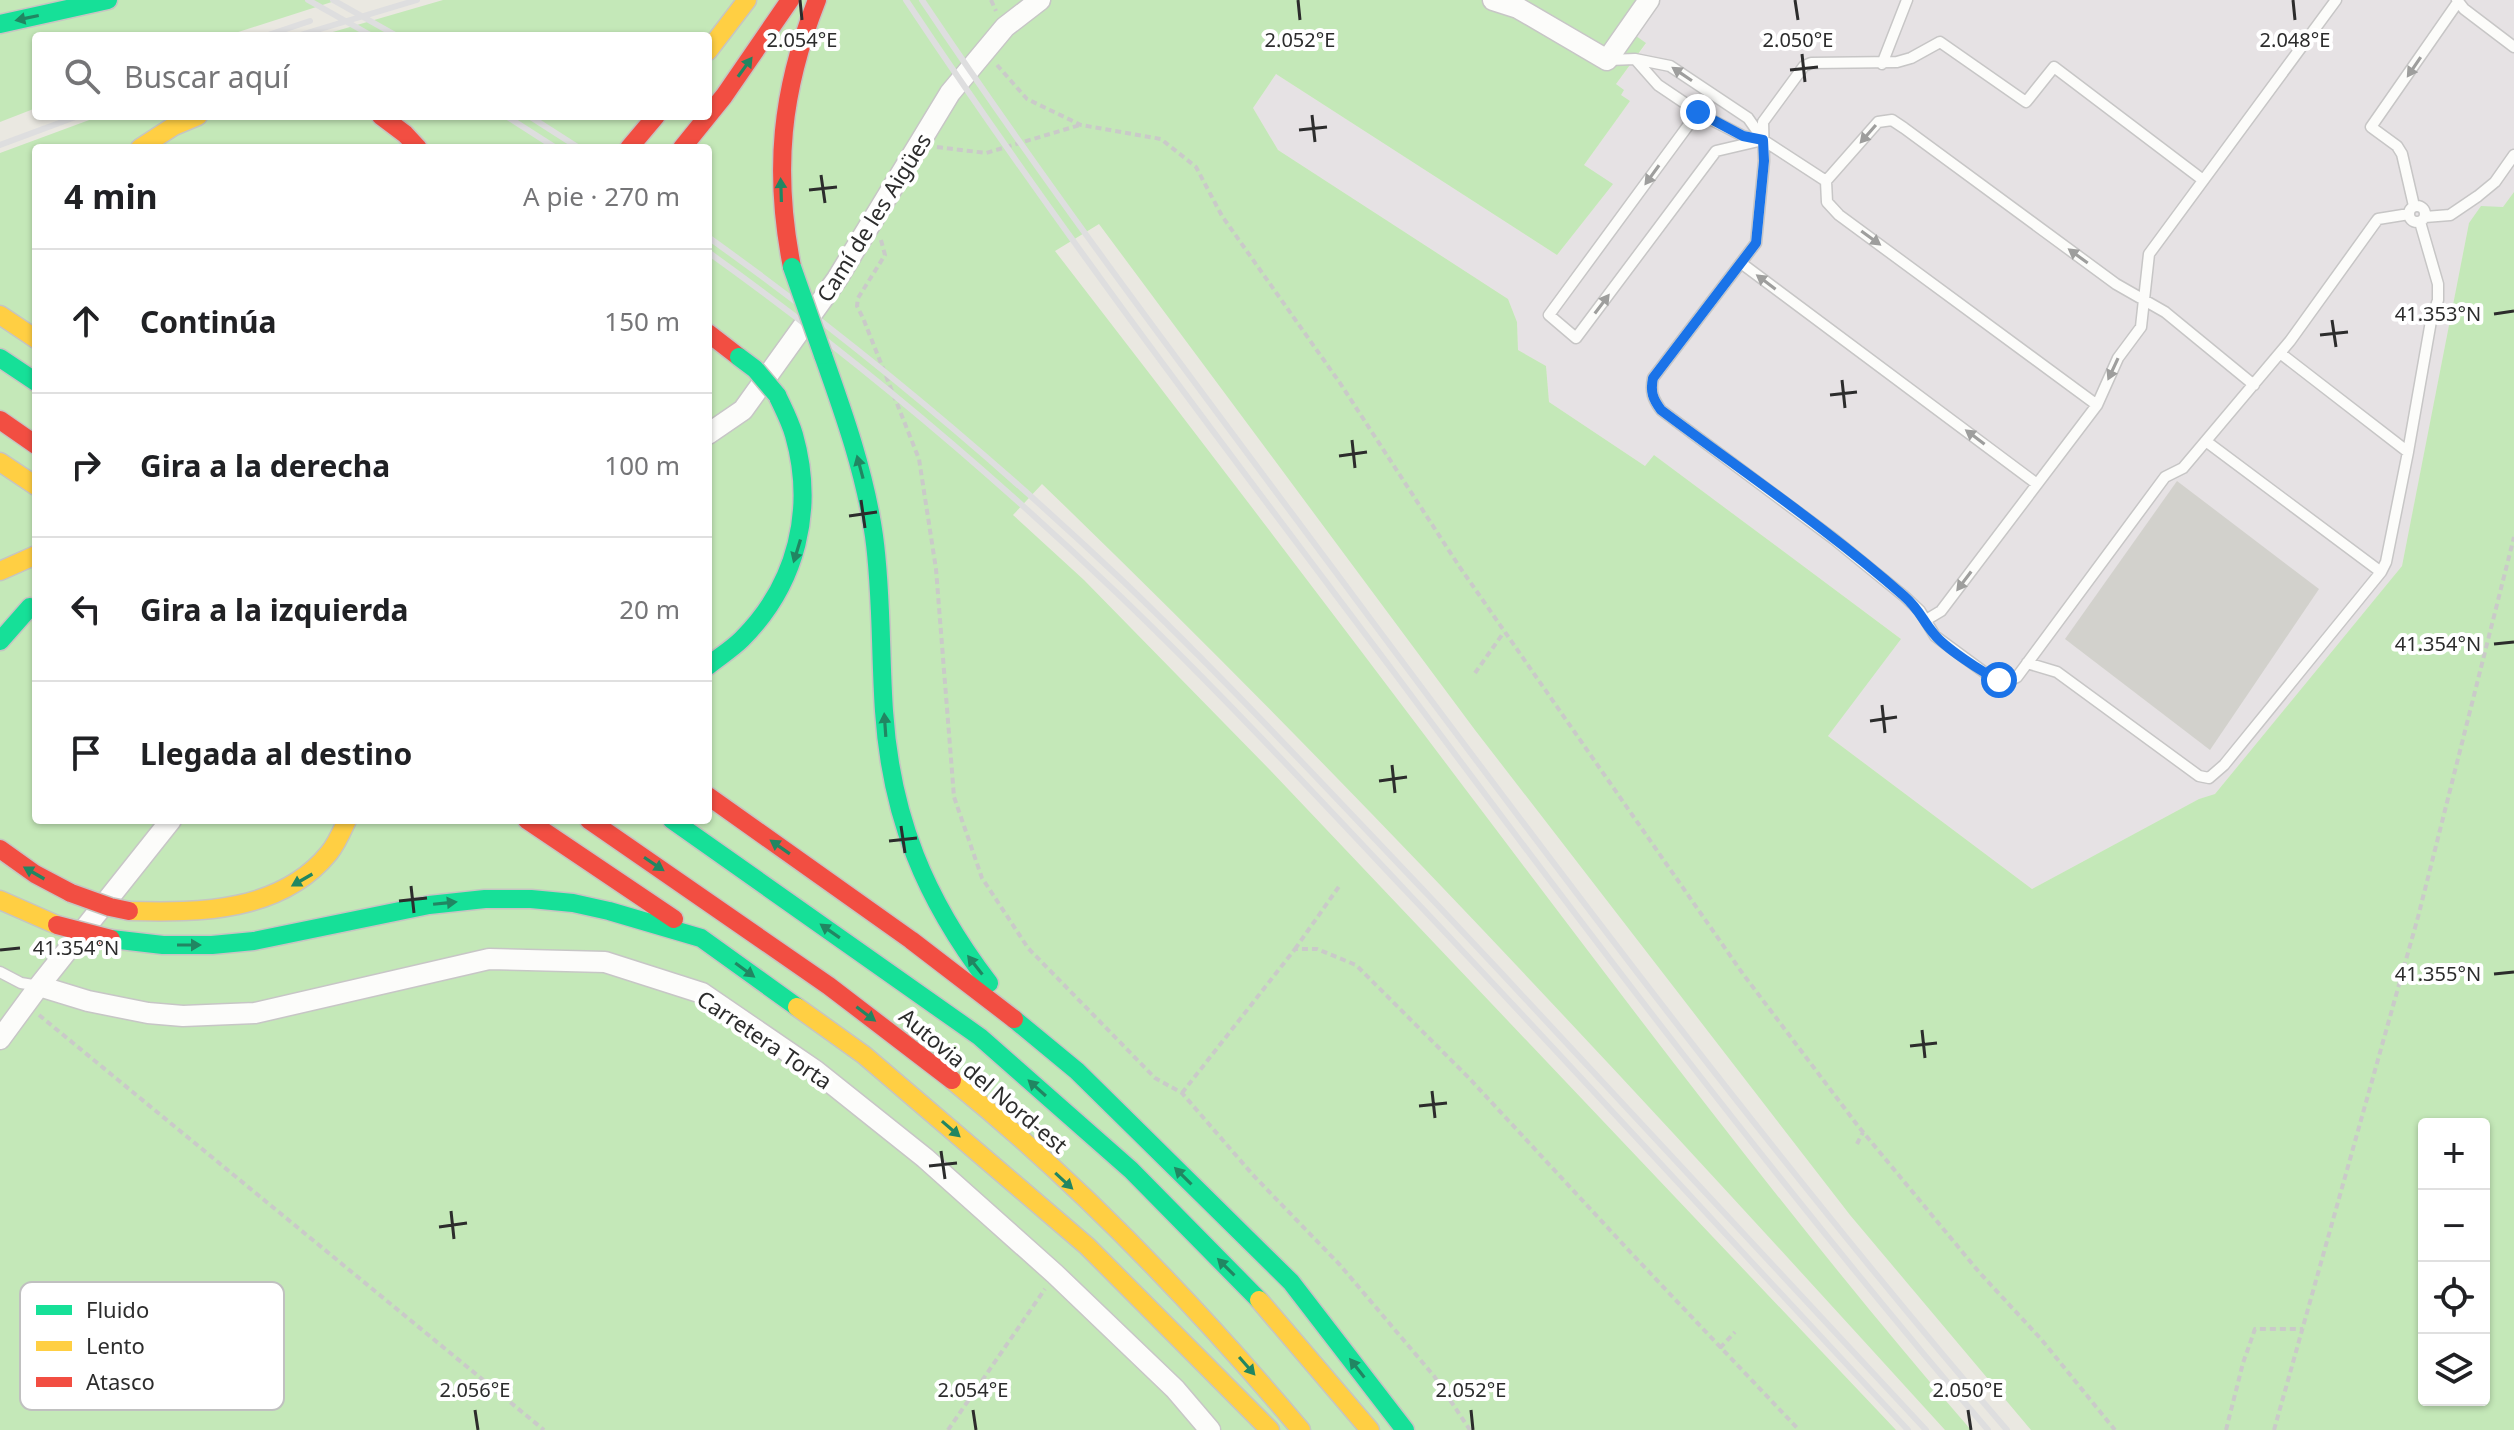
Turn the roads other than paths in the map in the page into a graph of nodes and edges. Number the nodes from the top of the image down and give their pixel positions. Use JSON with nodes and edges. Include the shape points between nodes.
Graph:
{"nodes":[{"id":1,"x":108,"y":0,"type":"edge"},
{"id":2,"x":747,"y":0,"type":"edge"},
{"id":3,"x":790,"y":0,"type":"edge"},
{"id":4,"x":817,"y":0,"type":"edge"},
{"id":5,"x":1040,"y":0,"type":"edge"},
{"id":6,"x":1493,"y":0,"type":"edge"},
{"id":7,"x":1649,"y":0,"type":"edge"},
{"id":8,"x":1907,"y":0,"type":"edge"},
{"id":9,"x":2336,"y":0,"type":"edge"},
{"id":10,"x":2458,"y":1,"type":"edge"},
{"id":11,"x":0,"y":24,"type":"edge"},
{"id":12,"x":712,"y":46,"type":"edge"},
{"id":13,"x":2514,"y":47,"type":"edge"},
{"id":14,"x":1635,"y":59,"type":"junction"},
{"id":15,"x":1607,"y":60,"type":"junction"},
{"id":16,"x":1882,"y":64,"type":"junction"},
{"id":17,"x":712,"y":111,"type":"edge"},
{"id":18,"x":1698,"y":112,"type":"junction"},
{"id":19,"x":188,"y":120,"type":"edge"},
{"id":20,"x":386,"y":120,"type":"edge"},
{"id":21,"x":653,"y":120,"type":"edge"},
{"id":22,"x":705,"y":120,"type":"edge"},
{"id":23,"x":1763,"y":140,"type":"junction"},
{"id":24,"x":146,"y":144,"type":"edge"},
{"id":25,"x":414,"y":144,"type":"edge"},
{"id":26,"x":632,"y":144,"type":"edge"},
{"id":27,"x":685,"y":144,"type":"edge"},
{"id":28,"x":2514,"y":155,"type":"edge"},
{"id":29,"x":2203,"y":180,"type":"junction"},
{"id":30,"x":1826,"y":181,"type":"junction"},
{"id":31,"x":2411,"y":210,"type":"junction"},
{"id":32,"x":2422,"y":219,"type":"junction"},
{"id":33,"x":1741,"y":263,"type":"junction"},
{"id":34,"x":2143,"y":299,"type":"junction"},
{"id":35,"x":0,"y":315,"type":"edge"},
{"id":36,"x":32,"y":336,"type":"edge"},
{"id":37,"x":712,"y":336,"type":"edge"},
{"id":38,"x":2280,"y":353,"type":"junction"},
{"id":39,"x":0,"y":358,"type":"edge"},
{"id":40,"x":32,"y":379,"type":"edge"},
{"id":41,"x":2254,"y":385,"type":"junction"},
{"id":42,"x":2097,"y":405,"type":"junction"},
{"id":43,"x":0,"y":420,"type":"edge"},
{"id":44,"x":712,"y":431,"type":"edge"},
{"id":45,"x":32,"y":442,"type":"edge"},
{"id":46,"x":2207,"y":442,"type":"junction"},
{"id":47,"x":2408,"y":452,"type":"junction"},
{"id":48,"x":0,"y":462,"type":"edge"},
{"id":49,"x":32,"y":483,"type":"edge"},
{"id":50,"x":2037,"y":484,"type":"junction"},
{"id":51,"x":32,"y":557,"type":"edge"},
{"id":52,"x":0,"y":571,"type":"edge"},
{"id":53,"x":2381,"y":572,"type":"junction"},
{"id":54,"x":32,"y":605,"type":"edge"},
{"id":55,"x":32,"y":606,"type":"edge"},
{"id":56,"x":0,"y":620,"type":"edge"},
{"id":57,"x":1926,"y":620,"type":"junction"},
{"id":58,"x":0,"y":641,"type":"edge"},
{"id":59,"x":2027,"y":663,"type":"junction"},
{"id":60,"x":712,"y":664,"type":"edge"},
{"id":61,"x":712,"y":799,"type":"edge"},
{"id":62,"x":168,"y":824,"type":"edge"},
{"id":63,"x":345,"y":824,"type":"edge"},
{"id":64,"x":533,"y":824,"type":"edge"},
{"id":65,"x":595,"y":824,"type":"edge"},
{"id":66,"x":678,"y":824,"type":"edge"},
{"id":67,"x":0,"y":849,"type":"edge"},
{"id":68,"x":0,"y":900,"type":"edge"},
{"id":69,"x":701,"y":938,"type":"junction"},
{"id":70,"x":0,"y":972,"type":"edge"},
{"id":71,"x":39,"y":986,"type":"junction"},
{"id":72,"x":1023,"y":1026,"type":"junction"},
{"id":73,"x":0,"y":1039,"type":"edge"},
{"id":74,"x":1210,"y":1430,"type":"edge"},
{"id":75,"x":1270,"y":1430,"type":"edge"},
{"id":76,"x":1301,"y":1430,"type":"edge"},
{"id":77,"x":1370,"y":1430,"type":"edge"},
{"id":78,"x":1405,"y":1430,"type":"edge"}],
"edges":[{"from":1,"to":11,"type":"highway","one_way":true},
{"from":2,"to":12,"type":"highway"},
{"from":17,"to":3,"type":"highway","one_way":true},
{"from":72,"to":4,"type":"highway","one_way":true,"bridge":true,"via":[[960,947],[924,883],[893,781],[873,529],[857,453],[792,267],[781,205],[786,102]]},
{"from":5,"to":44,"type":"street","name":"Camí de les Aigües","via":[[1005,27],[950,93],[837,279],[743,410]]},
{"from":6,"to":15,"type":"street","via":[[1518,8]]},
{"from":7,"to":15,"type":"street"},
{"from":8,"to":16,"type":"lane"},
{"from":9,"to":29,"type":"lane"},
{"from":10,"to":13,"type":"lane"},
{"from":10,"to":31,"type":"lane","one_way":true,"via":[[2371,127],[2402,154]]},
{"from":14,"to":15,"type":"lane"},
{"from":14,"to":18,"type":"lane","via":[[1658,85]]},
{"from":23,"to":14,"type":"lane","one_way":true,"via":[[1748,118],[1670,66]]},
{"from":16,"to":23,"type":"lane","via":[[1804,66],[1763,122]]},
{"from":16,"to":29,"type":"lane","via":[[1911,58],[1940,42],[2026,102],[2054,67]]},
{"from":18,"to":23,"type":"lane","via":[[1743,136]]},
{"from":18,"to":23,"type":"lane","one_way":true,"via":[[1549,315],[1576,338],[1716,151]]},
{"from":19,"to":24,"type":"highway"},
{"from":20,"to":25,"type":"highway"},
{"from":21,"to":26,"type":"highway"},
{"from":27,"to":22,"type":"highway","one_way":true},
{"from":23,"to":30,"type":"lane"},
{"from":23,"to":33,"type":"lane","via":[[1756,243]]},
{"from":28,"to":32,"type":"lane","via":[[2495,182],[2469,203],[2450,215]]},
{"from":29,"to":34,"type":"lane","via":[[2149,254]]},
{"from":34,"to":30,"type":"lane","one_way":true,"via":[[1892,120],[1878,122]]},
{"from":30,"to":42,"type":"lane","one_way":true,"via":[[1827,202],[1839,215]]},
{"from":31,"to":32,"type":"lane","via":[[2422,207]]},
{"from":31,"to":38,"type":"lane","via":[[2378,219]]},
{"from":32,"to":47,"type":"lane","via":[[2438,300]]},
{"from":50,"to":33,"type":"lane","one_way":true},
{"from":33,"to":57,"type":"lane","via":[[1653,378],[1654,400],[1881,577]]},
{"from":34,"to":41,"type":"lane"},
{"from":34,"to":42,"type":"lane","one_way":true,"via":[[2141,327],[2118,358]]},
{"from":35,"to":36,"type":"highway"},
{"from":37,"to":60,"type":"highway","one_way":true,"bridge":true,"via":[[755,369],[777,395],[791,420],[806,495],[803,532],[773,602],[751,632]]},
{"from":38,"to":41,"type":"lane"},
{"from":38,"to":47,"type":"lane"},
{"from":39,"to":40,"type":"highway"},
{"from":41,"to":46,"type":"lane"},
{"from":42,"to":50,"type":"lane"},
{"from":43,"to":45,"type":"highway"},
{"from":46,"to":53,"type":"lane"},
{"from":46,"to":59,"type":"lane","via":[[2183,468],[2165,477]]},
{"from":47,"to":53,"type":"lane"},
{"from":48,"to":49,"type":"highway"},
{"from":50,"to":57,"type":"lane","one_way":true,"via":[[1941,611]]},
{"from":51,"to":52,"type":"highway"},
{"from":53,"to":59,"type":"lane","via":[[2209,778],[2199,776],[2057,672]]},
{"from":54,"to":56,"type":"highway"},
{"from":55,"to":58,"type":"highway"},
{"from":57,"to":59,"type":"lane","via":[[1935,636],[1999,680],[2017,677]]},
{"from":72,"to":61,"type":"highway","one_way":true},
{"from":62,"to":71,"type":"street"},
{"from":63,"to":67,"type":"highway","one_way":true,"bridge":true,"via":[[337,846],[313,874],[277,895],[189,912],[110,907],[71,893]]},
{"from":64,"to":69,"type":"highway"},
{"from":65,"to":76,"type":"highway","name":"Autovia del Nord-est","one_way":true,"via":[[780,950],[986,1109],[1148,1260]]},
{"from":77,"to":66,"type":"highway","name":"Autovia del Nord-est","one_way":true,"via":[[1269,1310],[1131,1170],[980,1037]]},
{"from":68,"to":69,"type":"highway","one_way":true,"bridge":true,"via":[[57,925],[163,945],[254,941],[429,905],[485,899],[573,903]]},
{"from":69,"to":75,"type":"highway","one_way":true,"via":[[864,1055],[1087,1246]]},
{"from":70,"to":71,"type":"lane"},
{"from":71,"to":73,"type":"street"},
{"from":71,"to":74,"type":"street","name":"Carretera Torta","via":[[148,1013],[255,1013],[489,959],[605,962],[702,993],[816,1071],[925,1158],[1055,1274],[1175,1389]]},
{"from":78,"to":72,"type":"highway","one_way":true,"via":[[1291,1282],[1077,1071]]}]}
